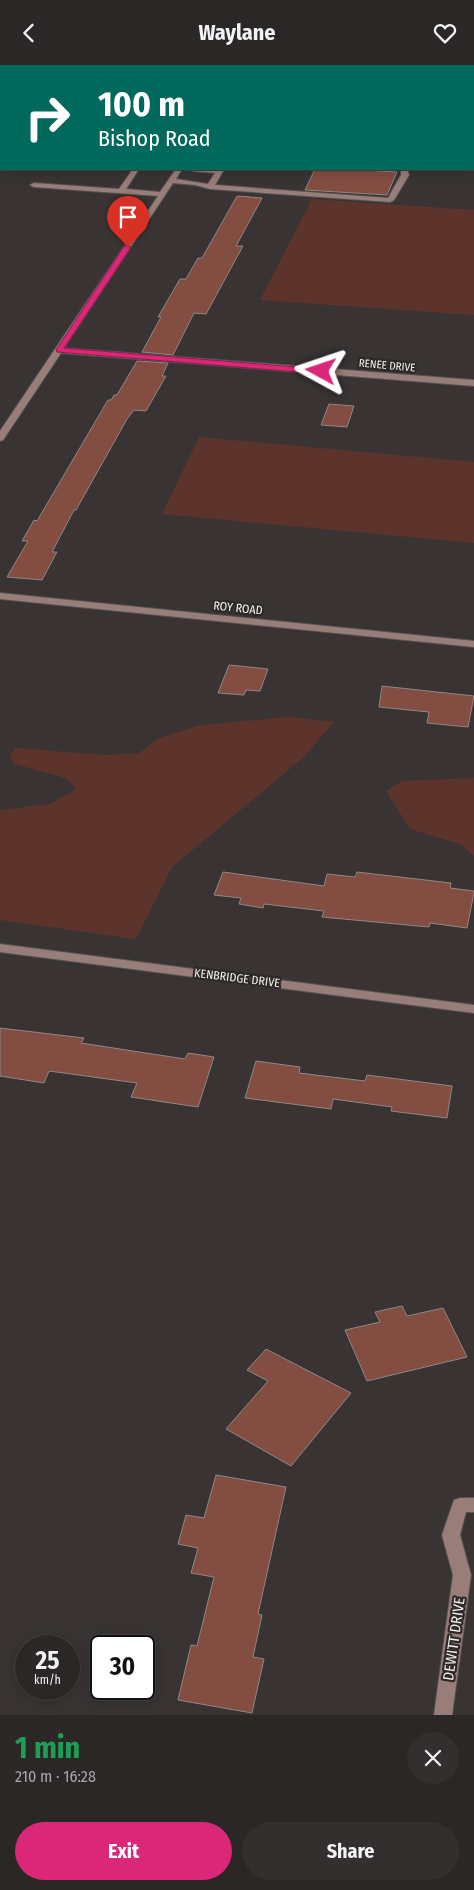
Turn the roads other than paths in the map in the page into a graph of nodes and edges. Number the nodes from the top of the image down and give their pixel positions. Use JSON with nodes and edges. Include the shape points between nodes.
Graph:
{"nodes":[{"id":1,"x":135,"y":170,"type":"edge"},
{"id":2,"x":178,"y":170,"type":"edge"},
{"id":3,"x":206,"y":170,"type":"edge"},
{"id":4,"x":404,"y":170,"type":"edge"},
{"id":5,"x":171,"y":181,"type":"junction"},
{"id":6,"x":34,"y":185,"type":"dead end"},
{"id":7,"x":210,"y":187,"type":"junction"},
{"id":8,"x":121,"y":191,"type":"junction"},
{"id":9,"x":162,"y":194,"type":"junction"},
{"id":10,"x":59,"y":350,"type":"junction"},
{"id":11,"x":474,"y":383,"type":"edge"},
{"id":12,"x":0,"y":438,"type":"edge"},
{"id":13,"x":0,"y":596,"type":"edge"},
{"id":14,"x":474,"y":644,"type":"edge"},
{"id":15,"x":0,"y":948,"type":"edge"},
{"id":16,"x":474,"y":1009,"type":"edge"},
{"id":17,"x":467,"y":1505,"type":"edge"},
{"id":18,"x":443,"y":1715,"type":"edge"}],
"edges":[{"from":1,"to":8,"type":"street"},
{"from":2,"to":5,"type":"street"},
{"from":3,"to":7,"type":"street","via":[[220,171]]},
{"from":4,"to":7,"type":"street","via":[[405,175],[390,200]]},
{"from":5,"to":7,"type":"street"},
{"from":5,"to":9,"type":"street"},
{"from":6,"to":8,"type":"street"},
{"from":8,"to":9,"type":"street"},
{"from":9,"to":10,"type":"street"},
{"from":10,"to":11,"type":"street","name":"RENEE DRIVE"},
{"from":10,"to":12,"type":"street"},
{"from":13,"to":14,"type":"street","name":"ROY ROAD"},
{"from":15,"to":16,"type":"street","name":"KENBRIDGE DRIVE"},
{"from":17,"to":18,"type":"street","name":"DEWITT DRIVE","via":[[451,1535],[462,1575]]}]}
